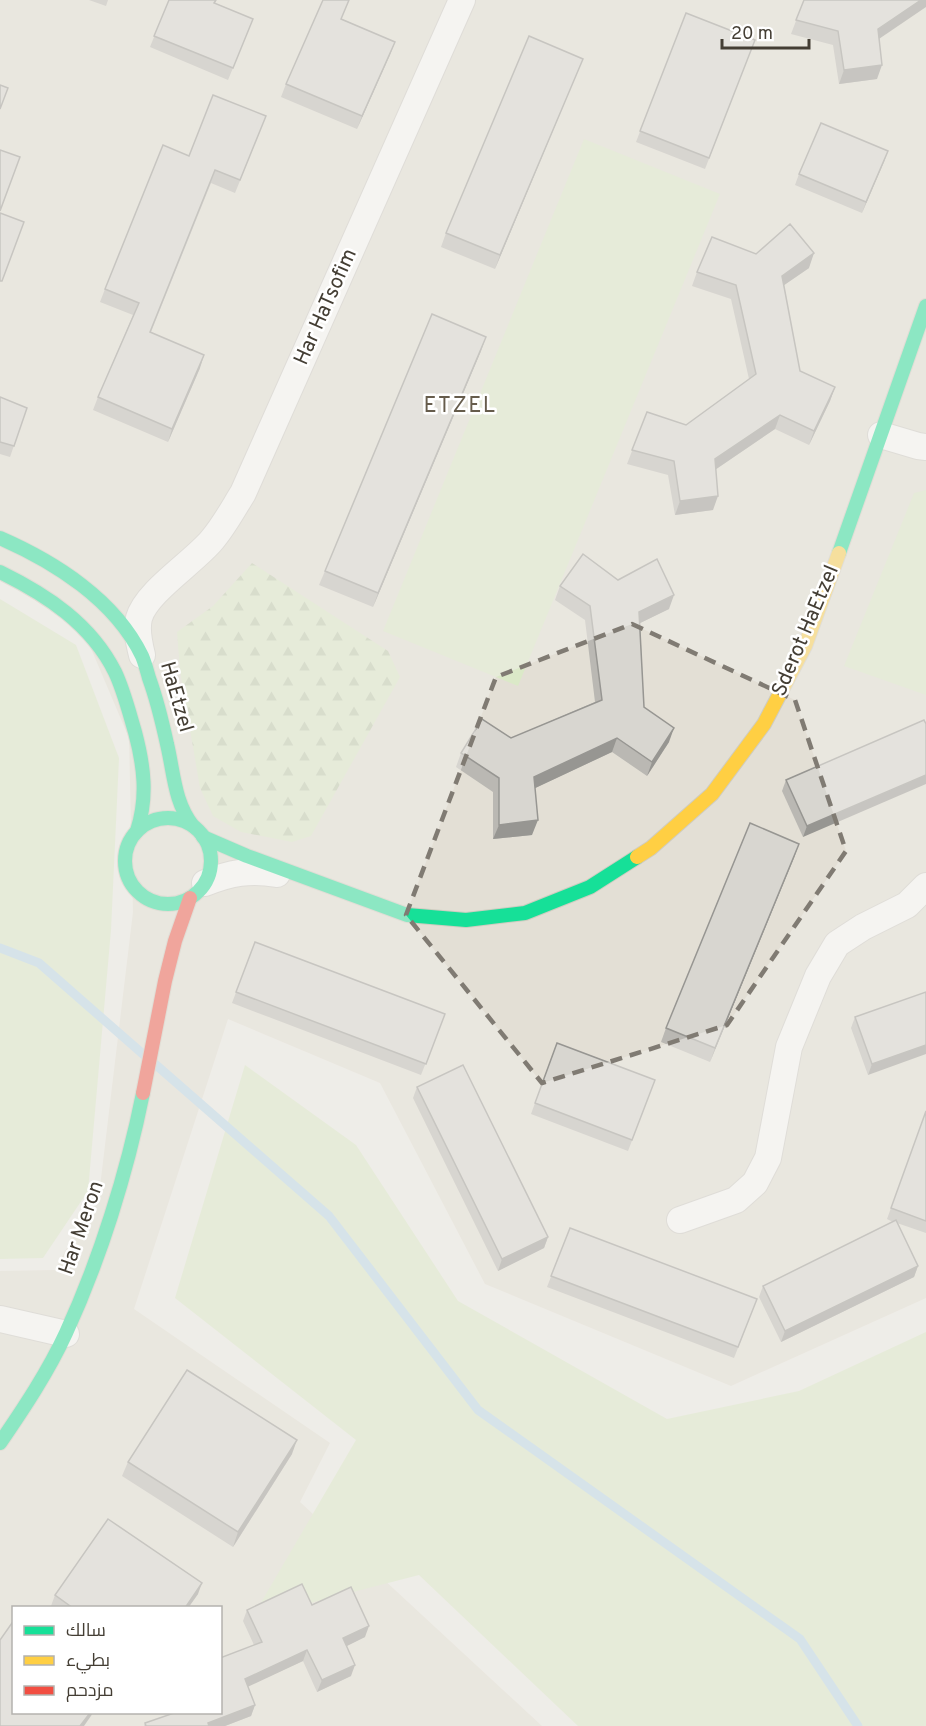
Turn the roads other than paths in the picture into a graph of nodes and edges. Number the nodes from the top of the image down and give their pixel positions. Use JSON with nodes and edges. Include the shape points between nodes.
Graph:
{"nodes":[{"id":1,"x":462,"y":0,"type":"edge"},
{"id":2,"x":926,"y":306,"type":"edge"},
{"id":3,"x":881,"y":435,"type":"junction"},
{"id":4,"x":926,"y":447,"type":"edge"},
{"id":5,"x":0,"y":538,"type":"edge"},
{"id":6,"x":0,"y":572,"type":"edge"},
{"id":7,"x":156,"y":592,"type":"junction"},
{"id":8,"x":92,"y":593,"type":"junction"},
{"id":9,"x":142,"y":656,"type":"junction"},
{"id":10,"x":137,"y":831,"type":"junction"},
{"id":11,"x":198,"y":831,"type":"junction"},
{"id":12,"x":311,"y":880,"type":"junction"},
{"id":13,"x":926,"y":886,"type":"edge"},
{"id":14,"x":197,"y":891,"type":"junction"},
{"id":15,"x":142,"y":896,"type":"junction"},
{"id":16,"x":149,"y":916,"type":"dead end"},
{"id":17,"x":158,"y":950,"type":"dead end"},
{"id":18,"x":159,"y":1008,"type":"junction"},
{"id":19,"x":680,"y":1220,"type":"dead end"},
{"id":20,"x":0,"y":1319,"type":"edge"},
{"id":21,"x":66,"y":1334,"type":"junction"},
{"id":22,"x":0,"y":1443,"type":"edge"}],
"edges":[{"from":1,"to":7,"type":"street","name":"Har HaTsofim","via":[[243,493],[212,540]]},
{"from":2,"to":3,"type":"street","name":"Sderot HaEtzel"},
{"from":3,"to":4,"type":"street"},
{"from":3,"to":12,"type":"street","name":"Sderot HaEtzel","via":[[805,646],[764,724],[712,794],[651,848],[590,887],[525,913],[466,920],[407,915]]},
{"from":5,"to":8,"type":"street","via":[[30,551]]},
{"from":6,"to":10,"type":"street","via":[[59,606],[90,634],[115,672],[143,765],[145,804]]},
{"from":7,"to":8,"type":"street","via":[[137,598]]},
{"from":7,"to":9,"type":"street","name":"Har HaTsofim","via":[[140,617]]},
{"from":8,"to":9,"type":"street","name":"HaEtzel","via":[[112,611]]},
{"from":9,"to":11,"type":"street","name":"HaEtzel","via":[[159,707],[178,801]]},
{"from":10,"to":11,"type":"street","via":[[166,818],[180,820]]},
{"from":10,"to":15,"type":"street","via":[[127,846],[125,867],[132,886]]},
{"from":11,"to":12,"type":"street","name":"Sderot HaEtzel","via":[[226,848]]},
{"from":11,"to":14,"type":"street","via":[[209,849],[211,863]]},
{"from":12,"to":14,"type":"street","name":"Sderot HaEtzel","via":[[262,871],[224,875]]},
{"from":13,"to":19,"type":"street","via":[[907,905],[837,944],[818,976],[789,1047],[768,1158],[755,1183],[736,1200]]},
{"from":14,"to":15,"type":"street","via":[[177,904],[155,903]]},
{"from":14,"to":18,"type":"street","name":"Har Meron","via":[[175,941]]},
{"from":15,"to":16,"type":"street"},
{"from":17,"to":18,"type":"street","name":"Har Meron"},
{"from":18,"to":21,"type":"street","name":"Har Meron","via":[[138,1116],[110,1219]]},
{"from":20,"to":21,"type":"street"},
{"from":21,"to":22,"type":"street","name":"Har Meron","via":[[28,1404]]}]}
